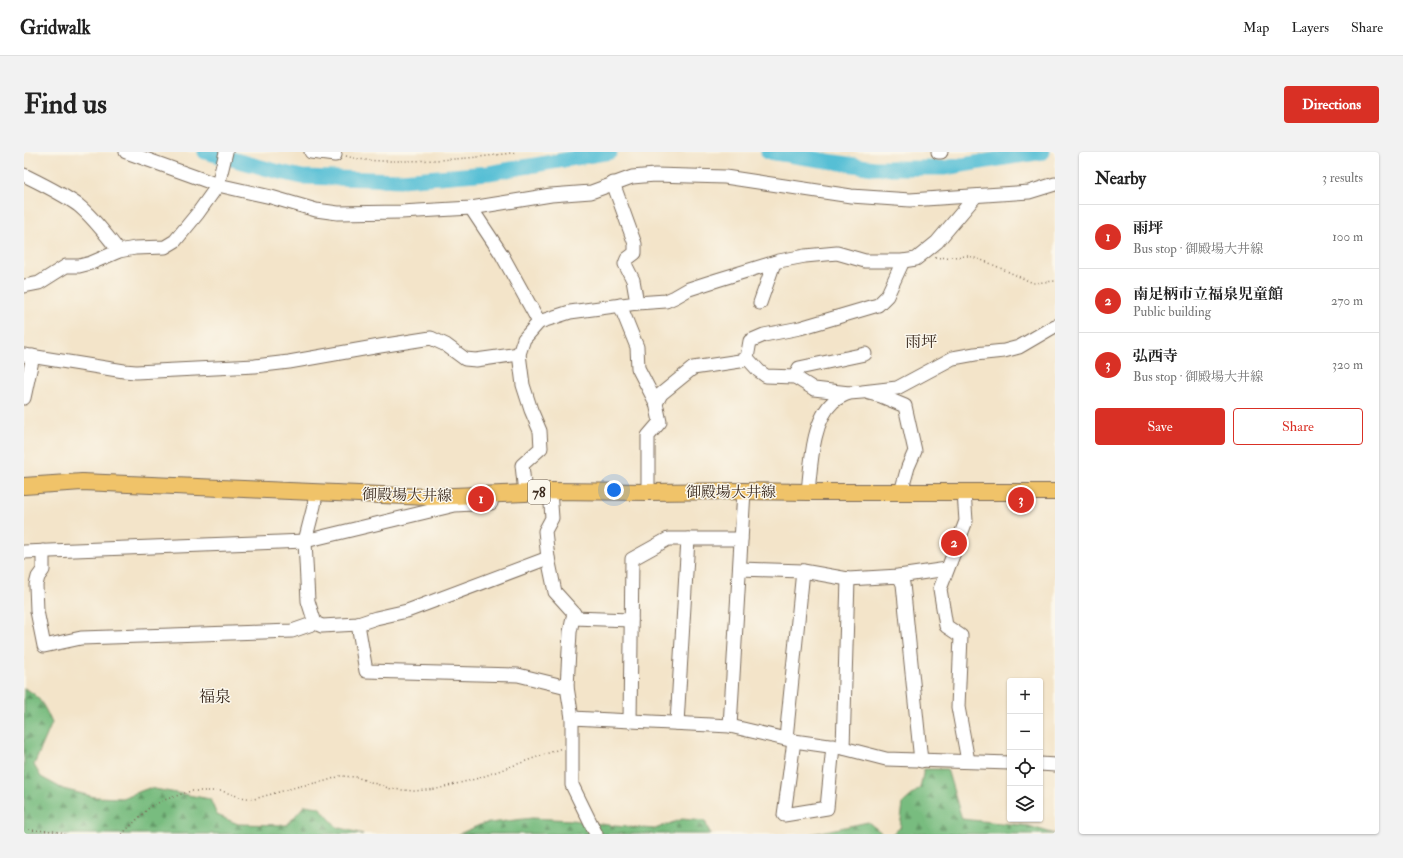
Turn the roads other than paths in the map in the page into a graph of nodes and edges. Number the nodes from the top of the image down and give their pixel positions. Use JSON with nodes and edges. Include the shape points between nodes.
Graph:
{"nodes":[{"id":1,"x":126,"y":152,"type":"edge"},
{"id":2,"x":226,"y":152,"type":"edge"},
{"id":3,"x":311,"y":152,"type":"edge"},
{"id":4,"x":938,"y":152,"type":"edge"},
{"id":5,"x":941,"y":152,"type":"edge"},
{"id":6,"x":340,"y":155,"type":"road end"},
{"id":7,"x":24,"y":175,"type":"edge"},
{"id":8,"x":613,"y":183,"type":"junction"},
{"id":9,"x":1055,"y":184,"type":"edge"},
{"id":10,"x":218,"y":185,"type":"junction"},
{"id":11,"x":976,"y":197,"type":"junction"},
{"id":12,"x":471,"y":208,"type":"junction"},
{"id":13,"x":119,"y":251,"type":"junction"},
{"id":14,"x":903,"y":261,"type":"junction"},
{"id":15,"x":774,"y":263,"type":"junction"},
{"id":16,"x":24,"y":286,"type":"edge"},
{"id":17,"x":637,"y":303,"type":"junction"},
{"id":18,"x":760,"y":303,"type":"dead end"},
{"id":19,"x":620,"y":305,"type":"junction"},
{"id":20,"x":539,"y":322,"type":"junction"},
{"id":21,"x":1055,"y":326,"type":"edge"},
{"id":22,"x":519,"y":354,"type":"junction"},
{"id":23,"x":865,"y":354,"type":"dead end"},
{"id":24,"x":28,"y":355,"type":"edge"},
{"id":25,"x":747,"y":358,"type":"junction"},
{"id":26,"x":795,"y":377,"type":"junction"},
{"id":27,"x":856,"y":392,"type":"junction"},
{"id":28,"x":24,"y":398,"type":"edge"},
{"id":29,"x":656,"y":403,"type":"junction"},
{"id":30,"x":24,"y":486,"type":"edge"},
{"id":31,"x":550,"y":491,"type":"junction"},
{"id":32,"x":744,"y":491,"type":"junction"},
{"id":33,"x":316,"y":492,"type":"junction"},
{"id":34,"x":648,"y":492,"type":"junction"},
{"id":35,"x":808,"y":492,"type":"junction"},
{"id":36,"x":901,"y":492,"type":"junction"},
{"id":37,"x":964,"y":492,"type":"junction"},
{"id":38,"x":1055,"y":492,"type":"edge"},
{"id":39,"x":525,"y":493,"type":"junction"},
{"id":40,"x":492,"y":495,"type":"junction"},
{"id":41,"x":688,"y":539,"type":"junction"},
{"id":42,"x":742,"y":539,"type":"junction"},
{"id":43,"x":305,"y":541,"type":"junction"},
{"id":44,"x":44,"y":551,"type":"junction"},
{"id":45,"x":24,"y":552,"type":"edge"},
{"id":46,"x":548,"y":558,"type":"junction"},
{"id":47,"x":740,"y":569,"type":"junction"},
{"id":48,"x":948,"y":569,"type":"junction"},
{"id":49,"x":803,"y":571,"type":"junction"},
{"id":50,"x":898,"y":576,"type":"junction"},
{"id":51,"x":848,"y":579,"type":"junction"},
{"id":52,"x":573,"y":618,"type":"junction"},
{"id":53,"x":631,"y":620,"type":"junction"},
{"id":54,"x":315,"y":622,"type":"junction"},
{"id":55,"x":358,"y":624,"type":"junction"},
{"id":56,"x":567,"y":687,"type":"junction"},
{"id":57,"x":572,"y":718,"type":"junction"},
{"id":58,"x":630,"y":721,"type":"junction"},
{"id":59,"x":677,"y":723,"type":"junction"},
{"id":60,"x":730,"y":726,"type":"junction"},
{"id":61,"x":790,"y":739,"type":"junction"},
{"id":62,"x":838,"y":747,"type":"junction"},
{"id":63,"x":921,"y":761,"type":"junction"},
{"id":64,"x":968,"y":761,"type":"junction"},
{"id":65,"x":1007,"y":763,"type":"edge"},
{"id":66,"x":1043,"y":764,"type":"edge"},
{"id":67,"x":1055,"y":765,"type":"edge"},
{"id":68,"x":596,"y":834,"type":"edge"}],
"edges":[{"from":1,"to":10,"type":"street"},
{"from":2,"to":10,"type":"street"},
{"from":3,"to":6,"type":"street"},
{"from":4,"to":5,"type":"street"},
{"from":7,"to":13,"type":"street","via":[[79,206]]},
{"from":8,"to":11,"type":"street","via":[[632,177],[687,175],[725,177],[851,196],[910,200]]},
{"from":8,"to":12,"type":"street","via":[[591,192],[551,195]]},
{"from":8,"to":17,"type":"street","via":[[635,244],[635,253],[625,264]]},
{"from":9,"to":11,"type":"street","via":[[1029,192]]},
{"from":10,"to":12,"type":"street","via":[[316,210],[338,213]]},
{"from":10,"to":13,"type":"street","via":[[175,241],[165,247]]},
{"from":11,"to":14,"type":"street","via":[[937,242],[916,259]]},
{"from":12,"to":20,"type":"street","via":[[502,255]]},
{"from":13,"to":16,"type":"street","via":[[91,263],[66,266],[39,283]]},
{"from":14,"to":15,"type":"street","via":[[866,261],[837,253],[805,256]]},
{"from":14,"to":25,"type":"street","via":[[886,296],[878,304],[750,340]]},
{"from":15,"to":17,"type":"street","via":[[689,289],[675,298]]},
{"from":15,"to":18,"type":"street"},
{"from":17,"to":19,"type":"street"},
{"from":19,"to":20,"type":"street","via":[[570,312]]},
{"from":19,"to":29,"type":"street","via":[[637,347],[638,368]]},
{"from":20,"to":22,"type":"street","via":[[524,339]]},
{"from":21,"to":27,"type":"street","via":[[1019,347],[953,358],[897,388]]},
{"from":22,"to":24,"type":"street","via":[[476,360],[465,359],[431,338],[255,366],[136,372]]},
{"from":22,"to":39,"type":"street","via":[[523,385],[540,431],[541,448],[522,465]]},
{"from":23,"to":26,"type":"street","via":[[799,368]]},
{"from":24,"to":28,"type":"street"},
{"from":25,"to":26,"type":"street","via":[[766,376]]},
{"from":25,"to":29,"type":"street","via":[[693,368],[662,394]]},
{"from":26,"to":27,"type":"street","via":[[814,388]]},
{"from":27,"to":35,"type":"street","via":[[834,401],[822,415],[816,436]]},
{"from":27,"to":36,"type":"street","via":[[881,396],[905,406],[915,451]]},
{"from":29,"to":34,"type":"street","via":[[660,422],[648,436]]},
{"from":30,"to":33,"type":"main road","name":"御殿場大井線","number":"78","via":[[82,482]]},
{"from":31,"to":34,"type":"main road","name":"御殿場大井線","number":"78"},
{"from":31,"to":39,"type":"main road","name":"御殿場大井線","number":"78"},
{"from":31,"to":46,"type":"street","via":[[552,518],[545,531]]},
{"from":32,"to":34,"type":"main road","name":"御殿場大井線","number":"78"},
{"from":32,"to":35,"type":"main road","name":"御殿場大井線","number":"78"},
{"from":32,"to":42,"type":"street"},
{"from":33,"to":40,"type":"main road","name":"御殿場大井線","number":"78","via":[[428,497]]},
{"from":33,"to":43,"type":"street"},
{"from":35,"to":36,"type":"main road","name":"御殿場大井線","number":"78"},
{"from":36,"to":37,"type":"main road","name":"御殿場大井線","number":"78"},
{"from":37,"to":38,"type":"main road","name":"御殿場大井線","number":"78"},
{"from":37,"to":48,"type":"street","via":[[966,521]]},
{"from":39,"to":40,"type":"main road","name":"御殿場大井線","number":"78"},
{"from":40,"to":43,"type":"street","via":[[491,503],[455,504]]},
{"from":41,"to":42,"type":"street"},
{"from":41,"to":53,"type":"street","via":[[668,539],[632,559]]},
{"from":41,"to":59,"type":"street"},
{"from":42,"to":47,"type":"street"},
{"from":43,"to":44,"type":"street"},
{"from":43,"to":54,"type":"street","via":[[308,601]]},
{"from":44,"to":45,"type":"street"},
{"from":44,"to":54,"type":"street","via":[[43,570],[36,585],[37,611],[44,646],[81,638],[292,631]]},
{"from":46,"to":52,"type":"street","via":[[555,592],[574,614]]},
{"from":46,"to":55,"type":"street","via":[[407,611]]},
{"from":47,"to":49,"type":"street"},
{"from":47,"to":60,"type":"street"},
{"from":48,"to":50,"type":"street"},
{"from":48,"to":64,"type":"street","via":[[940,588],[946,626],[961,636],[958,707]]},
{"from":49,"to":51,"type":"street"},
{"from":49,"to":61,"type":"street"},
{"from":50,"to":51,"type":"street"},
{"from":50,"to":63,"type":"street","via":[[903,584]]},
{"from":51,"to":62,"type":"street"},
{"from":52,"to":53,"type":"street"},
{"from":52,"to":56,"type":"street"},
{"from":53,"to":58,"type":"street"},
{"from":54,"to":55,"type":"street","via":[[322,626]]},
{"from":55,"to":56,"type":"street","via":[[366,671],[518,676]]},
{"from":56,"to":57,"type":"street"},
{"from":57,"to":58,"type":"street"},
{"from":57,"to":68,"type":"street","via":[[572,785]]},
{"from":58,"to":59,"type":"street"},
{"from":59,"to":60,"type":"street"},
{"from":60,"to":61,"type":"street"},
{"from":61,"to":62,"type":"street"},
{"from":61,"to":62,"type":"street","via":[[784,815],[827,808]]},
{"from":62,"to":63,"type":"street","via":[[886,759]]},
{"from":63,"to":64,"type":"street"},
{"from":64,"to":65,"type":"street"},
{"from":66,"to":67,"type":"street"}]}
